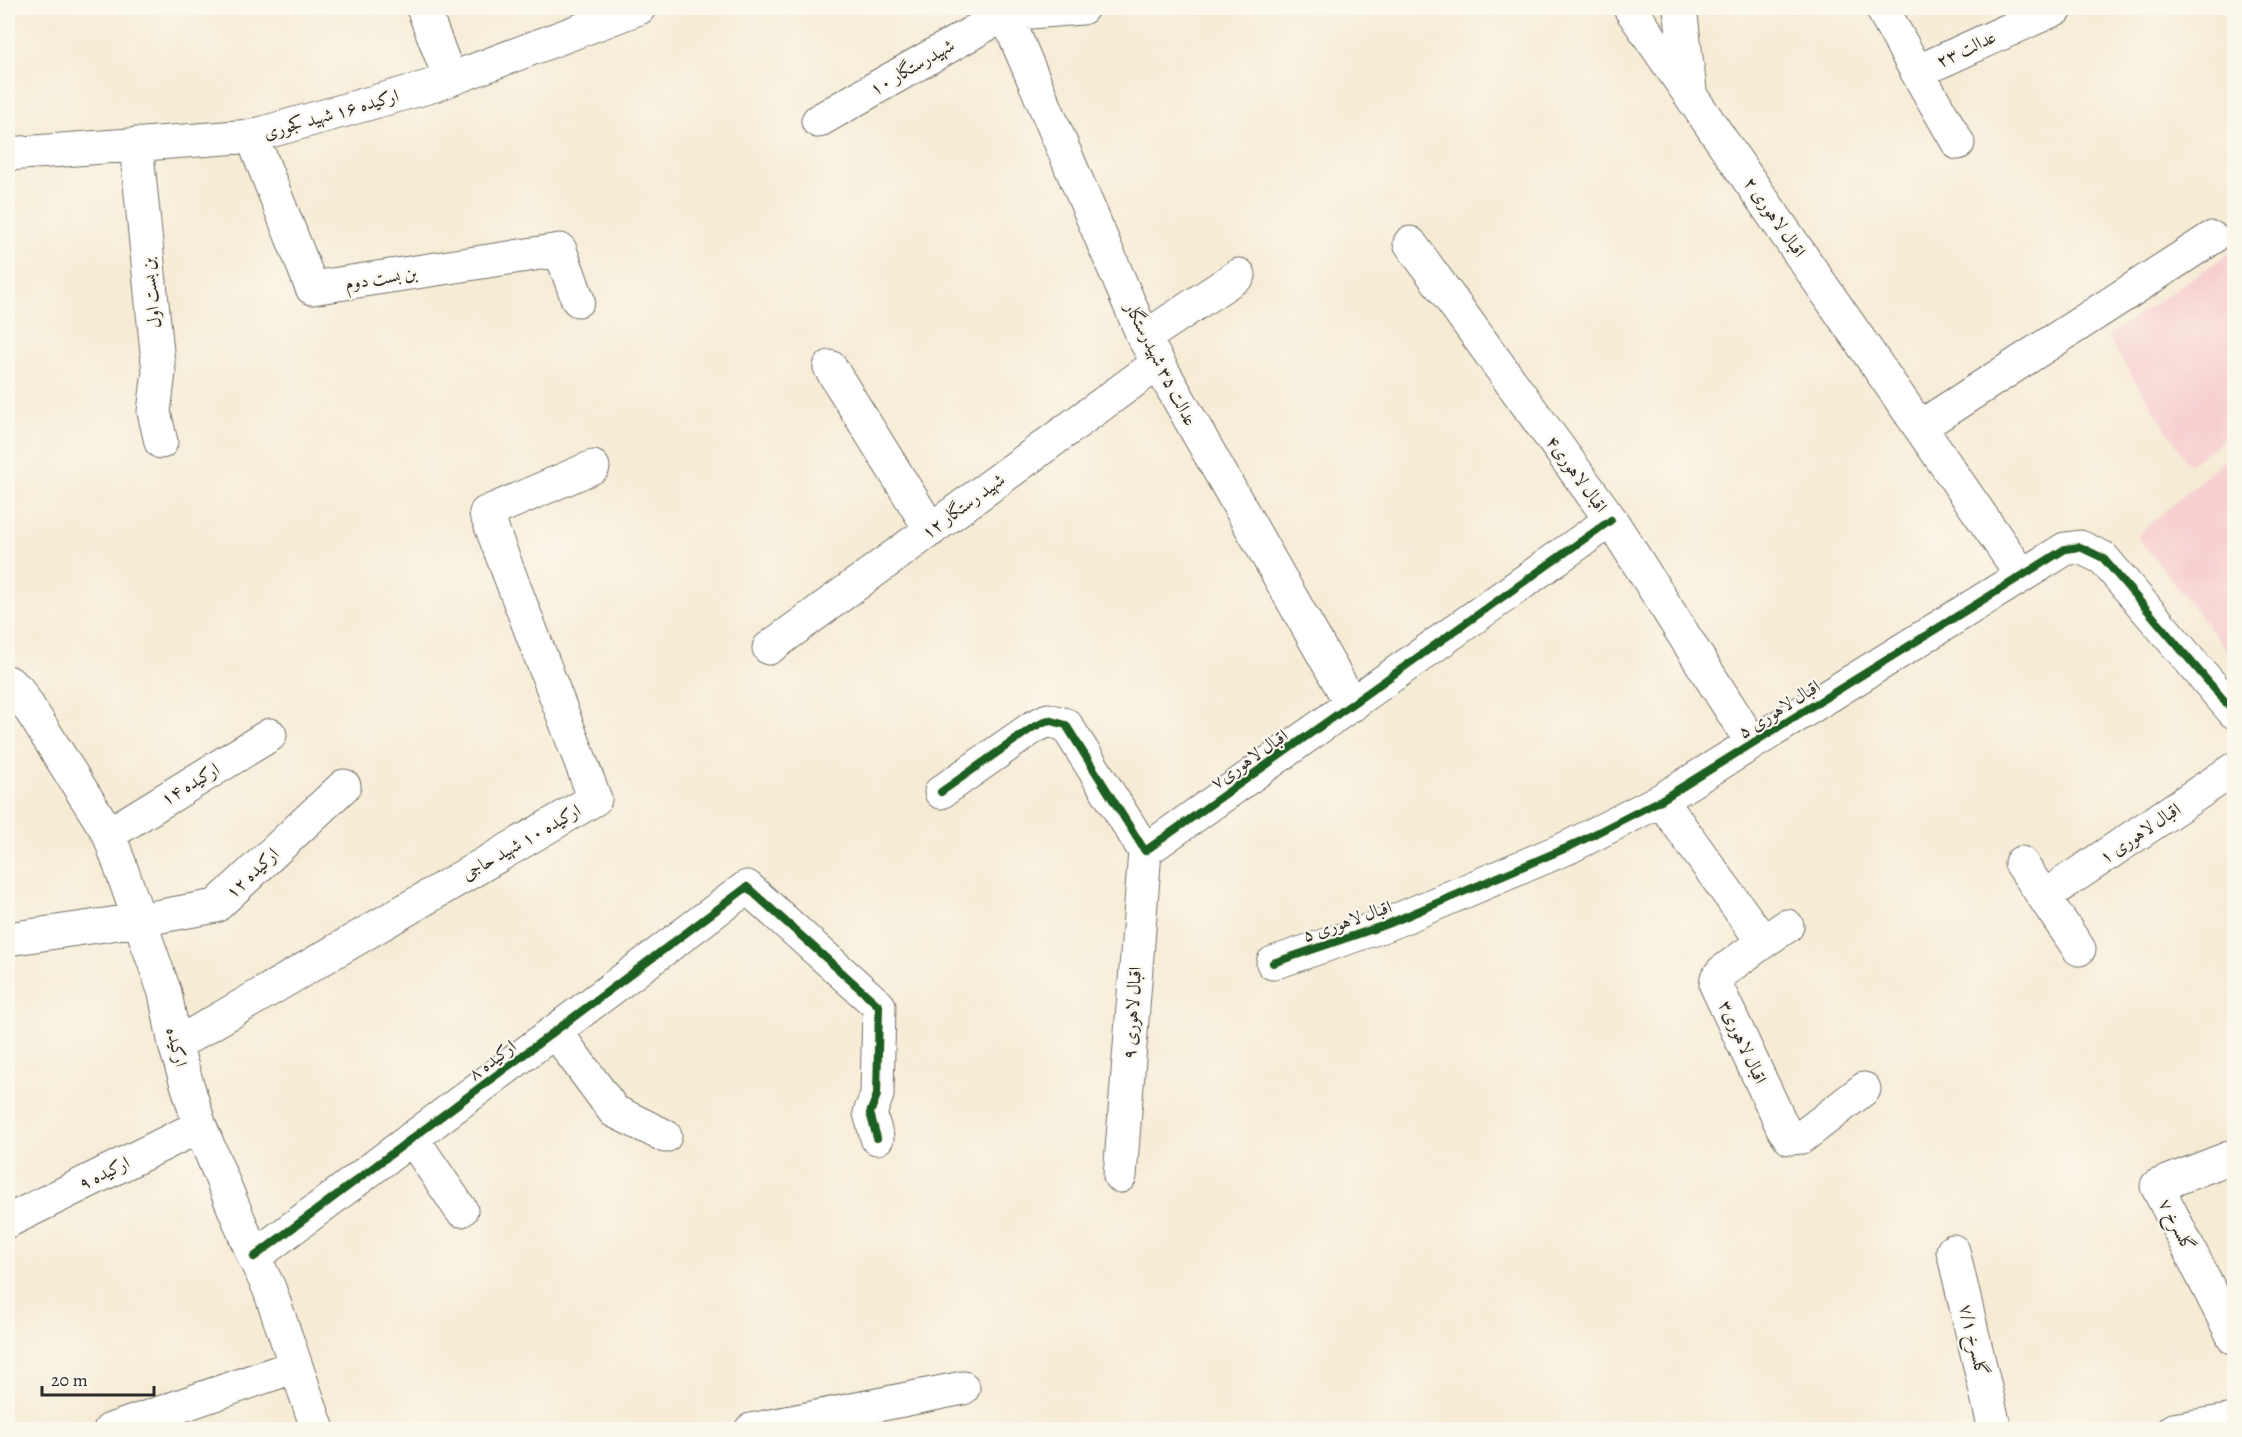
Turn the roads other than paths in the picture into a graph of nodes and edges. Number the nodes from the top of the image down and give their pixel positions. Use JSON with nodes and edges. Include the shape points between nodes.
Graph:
{"nodes":[{"id":1,"x":423,"y":8,"type":"edge"},
{"id":2,"x":639,"y":8,"type":"edge"},
{"id":3,"x":1082,"y":8,"type":"edge"},
{"id":4,"x":1630,"y":8,"type":"edge"},
{"id":5,"x":1680,"y":8,"type":"edge"},
{"id":6,"x":1882,"y":8,"type":"edge"},
{"id":7,"x":2057,"y":8,"type":"edge"},
{"id":8,"x":1004,"y":11,"type":"edge"},
{"id":9,"x":1917,"y":72,"type":"junction"},
{"id":10,"x":450,"y":79,"type":"junction"},
{"id":11,"x":1690,"y":95,"type":"junction"},
{"id":12,"x":818,"y":121,"type":"dead end"},
{"id":13,"x":252,"y":136,"type":"junction"},
{"id":14,"x":1958,"y":143,"type":"dead end"},
{"id":15,"x":136,"y":144,"type":"junction"},
{"id":16,"x":8,"y":154,"type":"edge"},
{"id":17,"x":2212,"y":238,"type":"dead end"},
{"id":18,"x":1410,"y":243,"type":"dead end"},
{"id":19,"x":1239,"y":275,"type":"dead end"},
{"id":20,"x":578,"y":300,"type":"dead end"},
{"id":21,"x":1150,"y":351,"type":"junction"},
{"id":22,"x":830,"y":367,"type":"dead end"},
{"id":23,"x":1920,"y":427,"type":"junction"},
{"id":24,"x":161,"y":442,"type":"dead end"},
{"id":25,"x":593,"y":467,"type":"dead end"},
{"id":26,"x":1611,"y":520,"type":"junction"},
{"id":27,"x":931,"y":530,"type":"junction"},
{"id":28,"x":2022,"y":575,"type":"junction"},
{"id":29,"x":769,"y":648,"type":"dead end"},
{"id":30,"x":8,"y":682,"type":"edge"},
{"id":31,"x":1352,"y":705,"type":"junction"},
{"id":32,"x":18,"y":712,"type":"edge"},
{"id":33,"x":2235,"y":712,"type":"edge"},
{"id":34,"x":270,"y":735,"type":"dead end"},
{"id":35,"x":1752,"y":743,"type":"junction"},
{"id":36,"x":2235,"y":769,"type":"edge"},
{"id":37,"x":344,"y":786,"type":"dead end"},
{"id":38,"x":941,"y":792,"type":"dead end"},
{"id":39,"x":1661,"y":800,"type":"junction"},
{"id":40,"x":109,"y":834,"type":"junction"},
{"id":41,"x":1145,"y":851,"type":"junction"},
{"id":42,"x":2021,"y":863,"type":"dead end"},
{"id":43,"x":2045,"y":896,"type":"junction"},
{"id":44,"x":140,"y":920,"type":"junction"},
{"id":45,"x":8,"y":939,"type":"edge"},
{"id":46,"x":2079,"y":949,"type":"dead end"},
{"id":47,"x":1272,"y":963,"type":"dead end"},
{"id":48,"x":555,"y":1031,"type":"junction"},
{"id":49,"x":175,"y":1045,"type":"junction"},
{"id":50,"x":1864,"y":1089,"type":"dead end"},
{"id":51,"x":200,"y":1126,"type":"junction"},
{"id":52,"x":664,"y":1136,"type":"dead end"},
{"id":53,"x":412,"y":1138,"type":"junction"},
{"id":54,"x":877,"y":1138,"type":"dead end"},
{"id":55,"x":2235,"y":1156,"type":"edge"},
{"id":56,"x":1120,"y":1176,"type":"dead end"},
{"id":57,"x":461,"y":1210,"type":"dead end"},
{"id":58,"x":8,"y":1221,"type":"edge"},
{"id":59,"x":1953,"y":1251,"type":"dead end"},
{"id":60,"x":254,"y":1257,"type":"junction"},
{"id":61,"x":2235,"y":1338,"type":"edge"},
{"id":62,"x":296,"y":1366,"type":"junction"},
{"id":63,"x":963,"y":1388,"type":"dead end"},
{"id":64,"x":2235,"y":1420,"type":"edge"},
{"id":65,"x":110,"y":1430,"type":"edge"},
{"id":66,"x":318,"y":1430,"type":"edge"},
{"id":67,"x":751,"y":1430,"type":"edge"},
{"id":68,"x":1995,"y":1430,"type":"edge"},
{"id":69,"x":2173,"y":1430,"type":"edge"}],
"edges":[{"from":1,"to":10,"type":"street"},
{"from":2,"to":10,"type":"street","name":"ارکیده ۱۶ شهید کجوری"},
{"from":3,"to":8,"type":"street"},
{"from":4,"to":11,"type":"street","name":"اقبال لاهوری ۲"},
{"from":5,"to":11,"type":"street"},
{"from":6,"to":9,"type":"street"},
{"from":7,"to":9,"type":"street","name":"عدالت ۲۳"},
{"from":8,"to":12,"type":"street","name":"شهیدرستگار ۱۰"},
{"from":8,"to":21,"type":"street","name":"عدالت ۳۵ شهیدرستگار"},
{"from":9,"to":14,"type":"street","name":"عدالت ۲۳"},
{"from":10,"to":13,"type":"street","name":"ارکیده ۱۶ شهید کجوری"},
{"from":11,"to":23,"type":"street","name":"اقبال لاهوری ۲"},
{"from":13,"to":15,"type":"street","name":"ارکیده ۱۶ شهید کجوری"},
{"from":13,"to":20,"type":"street","name":"بن بست دوم","via":[[312,288],[560,250]]},
{"from":15,"to":16,"type":"street","name":"ارکیده ۱۶ شهید کجوری"},
{"from":15,"to":24,"type":"street","name":"بن بست اول","via":[[159,372],[154,412]]},
{"from":17,"to":23,"type":"street"},
{"from":18,"to":26,"type":"street","name":"اقبال لاهوری۴"},
{"from":19,"to":21,"type":"street","name":"شهید رستگار ۱۲"},
{"from":21,"to":27,"type":"street","name":"شهید رستگار ۱۲"},
{"from":21,"to":31,"type":"street","name":"عدالت ۳۵ شهیدرستگار"},
{"from":22,"to":27,"type":"street"},
{"from":23,"to":28,"type":"street","name":"اقبال لاهوری ۲"},
{"from":25,"to":49,"type":"street","name":"ارکیده ۱۰ شهید حاجی","via":[[486,513],[595,799]]},
{"from":26,"to":31,"type":"street","name":"اقبال لاهوری۷"},
{"from":26,"to":35,"type":"street","name":"اقبال لاهوری۴"},
{"from":27,"to":29,"type":"street","name":"شهید رستگار ۱۲"},
{"from":28,"to":33,"type":"street","name":"اقبال لاهوری ۵","via":[[2065,549],[2080,547],[2103,558]]},
{"from":28,"to":35,"type":"street","name":"اقبال لاهوری ۵"},
{"from":30,"to":32,"type":"street","name":"ارکیده","via":[[18,690]]},
{"from":31,"to":41,"type":"street","name":"اقبال لاهوری۷"},
{"from":32,"to":40,"type":"street","name":"ارکیده"},
{"from":34,"to":40,"type":"street","name":"ارکیده ۱۴"},
{"from":35,"to":39,"type":"street","name":"اقبال لاهوری ۵"},
{"from":36,"to":43,"type":"street","name":"اقبال لاهوری ۱"},
{"from":37,"to":44,"type":"street","name":"ارکیده ۱۲","via":[[216,906]]},
{"from":38,"to":41,"type":"street","via":[[1032,728],[1048,720],[1066,725]]},
{"from":39,"to":47,"type":"street","name":"اقبال لاهوری ۵","via":[[1571,846],[1388,924]]},
{"from":39,"to":50,"type":"street","name":"اقبال لاهوری۳","via":[[1775,934],[1722,972],[1716,985],[1790,1138],[1802,1137]]},
{"from":40,"to":44,"type":"street","name":"ارکیده"},
{"from":41,"to":56,"type":"street","name":"اقبال لاهوری ۹"},
{"from":42,"to":43,"type":"street"},
{"from":43,"to":46,"type":"street"},
{"from":44,"to":45,"type":"street","name":"ارکیده ۱۲"},
{"from":44,"to":49,"type":"street","name":"ارکیده","via":[[165,993]]},
{"from":48,"to":52,"type":"street","via":[[614,1111]]},
{"from":48,"to":53,"type":"street","name":"ارکیده ۸"},
{"from":48,"to":54,"type":"street","name":"ارکیده ۸","via":[[747,887],[879,1006],[877,1095],[870,1113]]},
{"from":49,"to":51,"type":"street","name":"ارکیده"},
{"from":51,"to":58,"type":"street","name":"ارکیده ۹"},
{"from":51,"to":60,"type":"street","name":"ارکیده"},
{"from":53,"to":57,"type":"street"},
{"from":53,"to":60,"type":"street","name":"ارکیده ۸"},
{"from":55,"to":61,"type":"street","name":"گلسرخ ۷","via":[[2157,1186]]},
{"from":59,"to":68,"type":"street","name":"گلسرخ ۷/۱"},
{"from":60,"to":62,"type":"street","name":"ارکیده"},
{"from":62,"to":65,"type":"street"},
{"from":62,"to":66,"type":"street","name":"ارکیده"},
{"from":63,"to":67,"type":"street"},
{"from":64,"to":69,"type":"street"}]}
